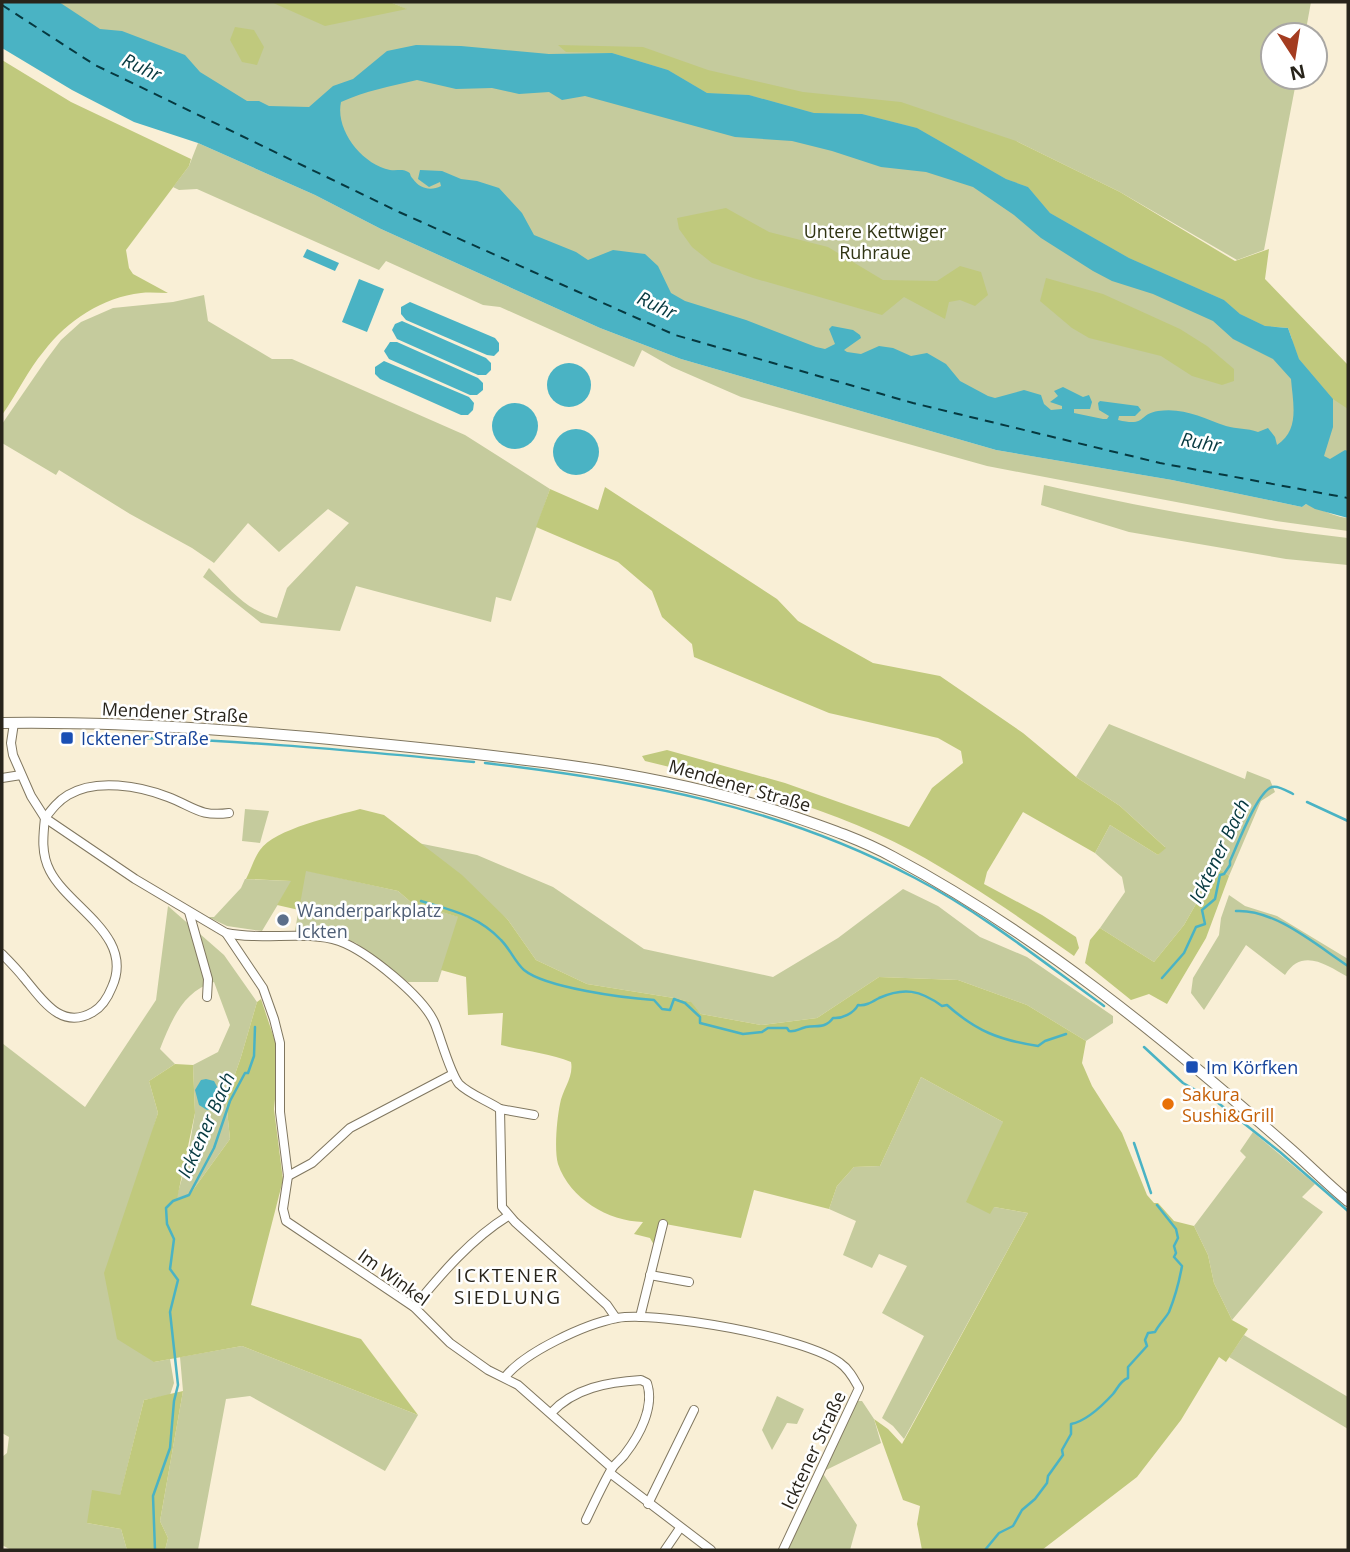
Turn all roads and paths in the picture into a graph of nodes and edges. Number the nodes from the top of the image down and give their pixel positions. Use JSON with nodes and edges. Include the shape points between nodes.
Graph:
{"nodes":[{"id":1,"x":2,"y":723,"type":"edge"},
{"id":2,"x":14,"y":723,"type":"junction"},
{"id":3,"x":21,"y":775,"type":"junction"},
{"id":4,"x":2,"y":778,"type":"edge"},
{"id":5,"x":229,"y":813,"type":"dead end"},
{"id":6,"x":45,"y":818,"type":"junction"},
{"id":7,"x":189,"y":912,"type":"junction"},
{"id":8,"x":226,"y":933,"type":"junction"},
{"id":9,"x":2,"y":954,"type":"edge"},
{"id":10,"x":207,"y":997,"type":"dead end"},
{"id":11,"x":453,"y":1074,"type":"junction"},
{"id":12,"x":500,"y":1109,"type":"junction"},
{"id":13,"x":534,"y":1115,"type":"dead end"},
{"id":14,"x":288,"y":1176,"type":"junction"},
{"id":15,"x":1348,"y":1201,"type":"edge"},
{"id":16,"x":508,"y":1216,"type":"junction"},
{"id":17,"x":663,"y":1224,"type":"dead end"},
{"id":18,"x":650,"y":1275,"type":"junction"},
{"id":19,"x":689,"y":1282,"type":"dead end"},
{"id":20,"x":414,"y":1307,"type":"junction"},
{"id":21,"x":640,"y":1317,"type":"junction"},
{"id":22,"x":616,"y":1318,"type":"junction"},
{"id":23,"x":505,"y":1377,"type":"junction"},
{"id":24,"x":694,"y":1410,"type":"dead end"},
{"id":25,"x":551,"y":1413,"type":"junction"},
{"id":26,"x":611,"y":1470,"type":"junction"},
{"id":27,"x":648,"y":1504,"type":"junction"},
{"id":28,"x":599,"y":1517,"type":"dead end"},
{"id":29,"x":680,"y":1528,"type":"junction"},
{"id":30,"x":664,"y":1550,"type":"edge"},
{"id":31,"x":711,"y":1550,"type":"edge"},
{"id":32,"x":783,"y":1550,"type":"edge"}],
"edges":[{"from":1,"to":2,"type":"main road","name":"Mendener Straße"},
{"from":2,"to":3,"type":"street","via":[[11,743]]},
{"from":2,"to":15,"type":"main road","name":"Mendener Straße","via":[[223,731],[536,760],[677,784],[824,827],[888,854],[1023,934],[1128,1013]]},
{"from":3,"to":4,"type":"street"},
{"from":3,"to":6,"type":"street"},
{"from":5,"to":6,"type":"street","via":[[204,814],[166,796],[117,786],[69,794]]},
{"from":6,"to":7,"type":"street"},
{"from":6,"to":9,"type":"street","via":[[43,842],[49,870],[108,937],[115,956],[114,981],[97,1009],[69,1018],[47,1007]]},
{"from":7,"to":8,"type":"street"},
{"from":7,"to":10,"type":"street","via":[[208,979]]},
{"from":8,"to":11,"type":"street","via":[[321,937],[364,953],[423,1003],[434,1020]]},
{"from":8,"to":14,"type":"street","via":[[263,988],[274,1019],[280,1043],[280,1112]]},
{"from":11,"to":12,"type":"street","via":[[460,1085]]},
{"from":11,"to":14,"type":"street","via":[[350,1128],[312,1163]]},
{"from":12,"to":13,"type":"street"},
{"from":12,"to":16,"type":"street","via":[[502,1208]]},
{"from":14,"to":20,"type":"street","name":"Im Winkel","via":[[283,1209],[286,1221]]},
{"from":16,"to":20,"type":"street","via":[[475,1241]]},
{"from":16,"to":22,"type":"street"},
{"from":17,"to":18,"type":"street"},
{"from":18,"to":19,"type":"street"},
{"from":18,"to":21,"type":"street"},
{"from":20,"to":23,"type":"street","name":"Im Winkel","via":[[450,1343]]},
{"from":21,"to":22,"type":"street","name":"Icktener Straße"},
{"from":21,"to":32,"type":"street","name":"Icktener Straße","via":[[767,1335],[829,1356],[850,1372],[859,1388]]},
{"from":22,"to":23,"type":"street","name":"Icktener Straße","via":[[551,1343]]},
{"from":23,"to":25,"type":"street","name":"Im Winkel"},
{"from":24,"to":27,"type":"street"},
{"from":25,"to":26,"type":"street","name":"Im Winkel"},
{"from":25,"to":26,"type":"street","via":[[570,1397],[600,1385],[647,1383],[646,1417],[628,1452]]},
{"from":26,"to":27,"type":"street","name":"Im Winkel"},
{"from":26,"to":28,"type":"street","via":[[588,1516]]},
{"from":27,"to":29,"type":"street","name":"Im Winkel"},
{"from":29,"to":30,"type":"street"},
{"from":29,"to":31,"type":"street","name":"Im Winkel"}]}
